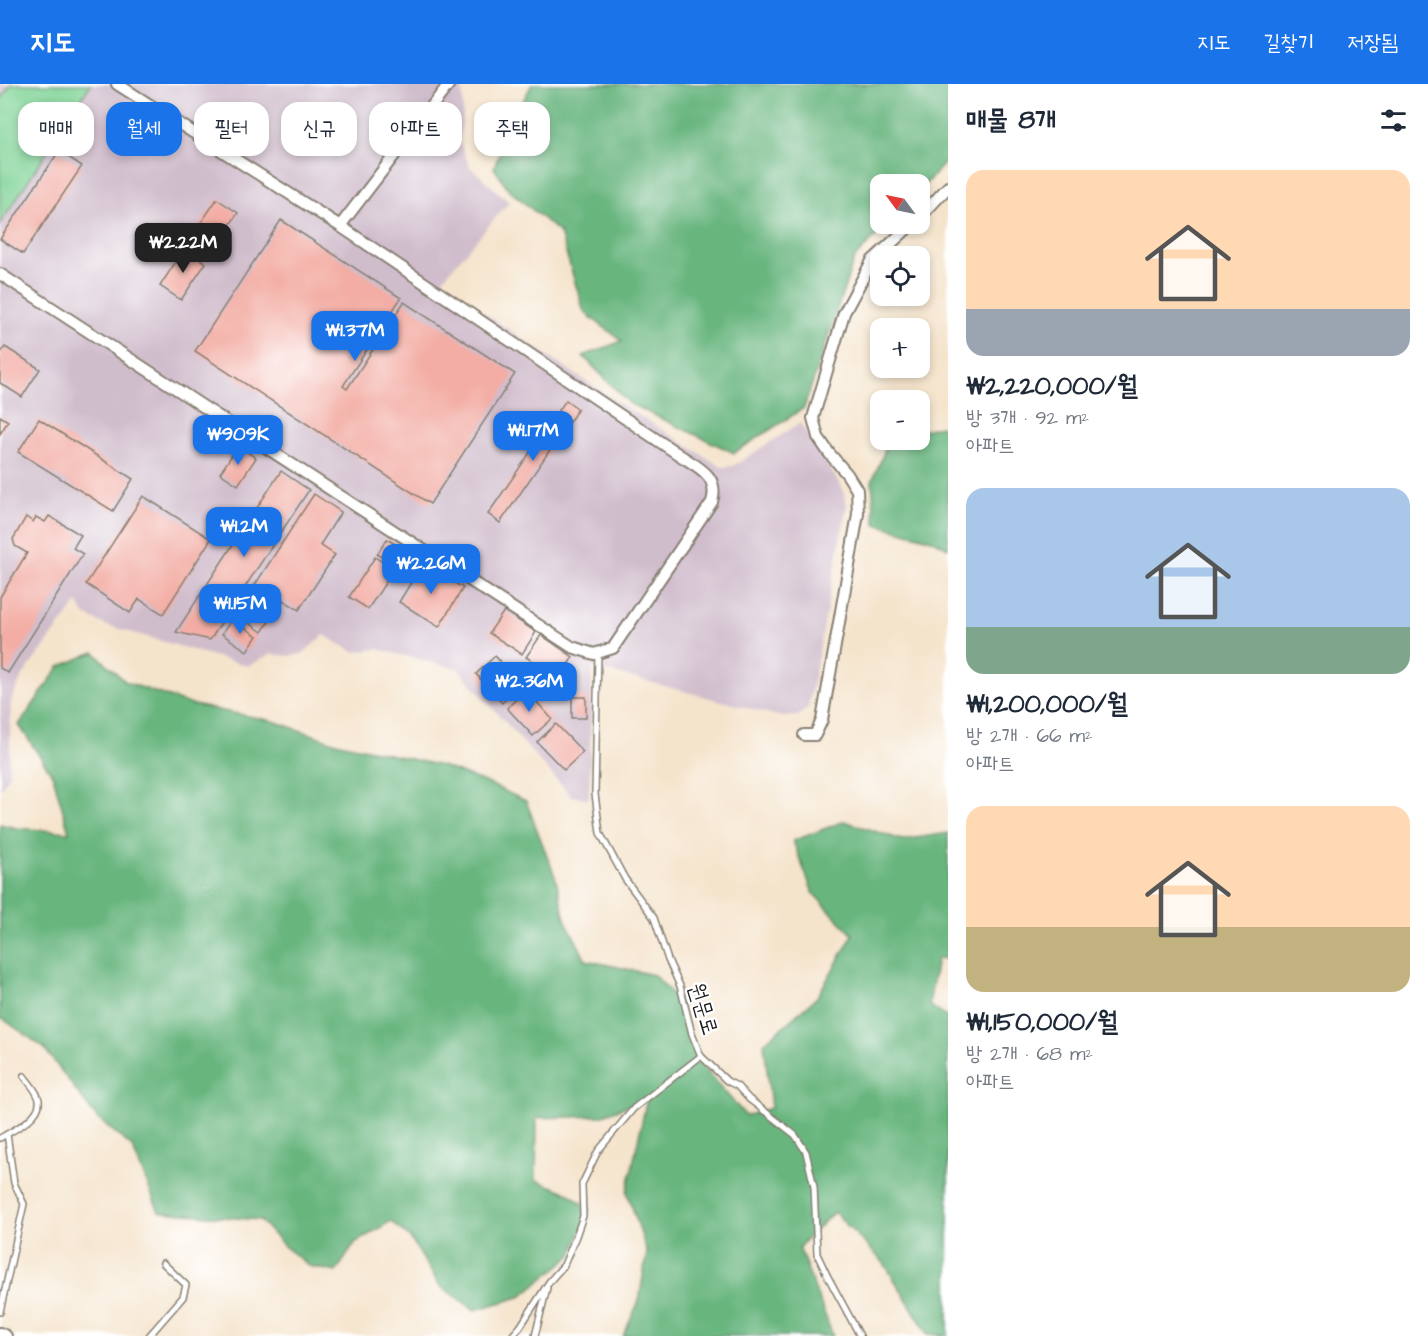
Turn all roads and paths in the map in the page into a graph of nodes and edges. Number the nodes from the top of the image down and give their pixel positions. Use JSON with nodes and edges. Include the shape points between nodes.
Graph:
{"nodes":[{"id":1,"x":117,"y":84,"type":"edge"},
{"id":2,"x":449,"y":84,"type":"edge"},
{"id":3,"x":948,"y":187,"type":"edge"},
{"id":4,"x":930,"y":206,"type":"edge"},
{"id":5,"x":340,"y":226,"type":"junction"},
{"id":6,"x":901,"y":234,"type":"edge"},
{"id":7,"x":0,"y":274,"type":"edge"},
{"id":8,"x":598,"y":652,"type":"junction"},
{"id":9,"x":804,"y":735,"type":"dead end"},
{"id":10,"x":701,"y":1056,"type":"junction"},
{"id":11,"x":24,"y":1076,"type":"dead end"},
{"id":12,"x":7,"y":1134,"type":"junction"},
{"id":13,"x":0,"y":1138,"type":"edge"},
{"id":14,"x":163,"y":1263,"type":"dead end"},
{"id":15,"x":0,"y":1272,"type":"edge"},
{"id":16,"x":9,"y":1273,"type":"junction"},
{"id":17,"x":549,"y":1282,"type":"junction"},
{"id":18,"x":0,"y":1312,"type":"edge"},
{"id":19,"x":0,"y":1333,"type":"edge"},
{"id":20,"x":6,"y":1336,"type":"edge"},
{"id":21,"x":149,"y":1336,"type":"edge"},
{"id":22,"x":512,"y":1336,"type":"edge"},
{"id":23,"x":535,"y":1336,"type":"edge"},
{"id":24,"x":860,"y":1336,"type":"edge"}],
"edges":[{"from":1,"to":5,"type":"street"},
{"from":2,"to":5,"type":"street"},
{"from":3,"to":4,"type":"street"},
{"from":5,"to":8,"type":"street","via":[[678,454],[713,483],[712,502],[614,648]]},
{"from":6,"to":9,"type":"street","via":[[872,261],[844,313],[813,418],[818,436],[858,490],[858,514],[822,720],[815,735]]},
{"from":7,"to":8,"type":"street","via":[[572,647]]},
{"from":8,"to":10,"type":"lane","name":"원문로","via":[[595,794],[600,833],[625,879],[654,918]]},
{"from":10,"to":17,"type":"lane","via":[[634,1108],[598,1150],[582,1184],[583,1216],[576,1236],[564,1265]]},
{"from":10,"to":24,"type":"lane","name":"원문로","via":[[795,1135],[806,1152],[814,1186],[817,1254]]},
{"from":11,"to":12,"type":"lane","via":[[39,1099],[39,1109]]},
{"from":12,"to":13,"type":"lane"},
{"from":12,"to":16,"type":"lane","via":[[14,1183],[24,1204]]},
{"from":14,"to":21,"type":"lane","via":[[186,1284],[185,1291]]},
{"from":15,"to":16,"type":"lane"},
{"from":16,"to":18,"type":"lane"},
{"from":17,"to":22,"type":"lane"},
{"from":17,"to":23,"type":"lane"},
{"from":19,"to":20,"type":"street"}]}
